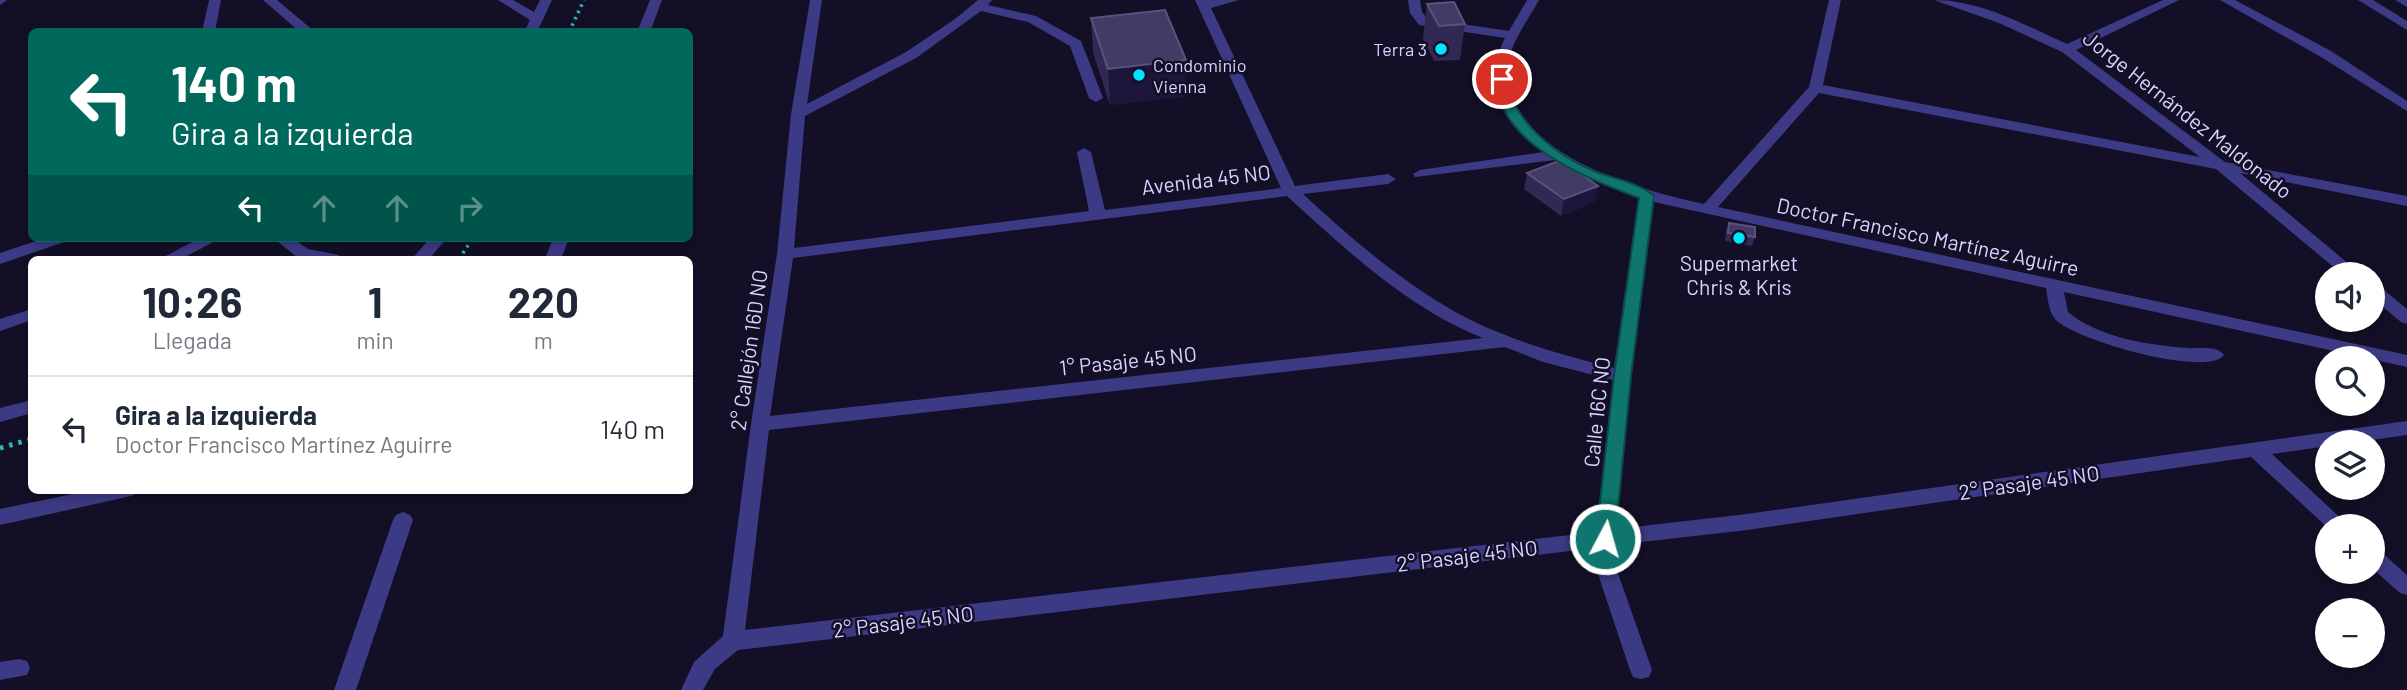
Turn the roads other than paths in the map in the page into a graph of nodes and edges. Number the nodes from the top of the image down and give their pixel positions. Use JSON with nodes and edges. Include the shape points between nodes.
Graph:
{"nodes":[{"id":1,"x":215,"y":0,"type":"edge"},
{"id":2,"x":269,"y":0,"type":"edge"},
{"id":3,"x":505,"y":0,"type":"edge"},
{"id":4,"x":546,"y":0,"type":"edge"},
{"id":5,"x":656,"y":0,"type":"edge"},
{"id":6,"x":816,"y":0,"type":"edge"},
{"id":7,"x":1233,"y":0,"type":"edge"},
{"id":8,"x":1414,"y":0,"type":"edge"},
{"id":9,"x":1533,"y":0,"type":"edge"},
{"id":10,"x":1835,"y":0,"type":"edge"},
{"id":11,"x":1940,"y":0,"type":"edge"},
{"id":12,"x":2173,"y":0,"type":"edge"},
{"id":13,"x":2226,"y":0,"type":"edge"},
{"id":14,"x":2364,"y":0,"type":"edge"},
{"id":15,"x":2401,"y":0,"type":"edge"},
{"id":16,"x":981,"y":3,"type":"edge"},
{"id":17,"x":1202,"y":3,"type":"edge"},
{"id":18,"x":2407,"y":3,"type":"edge"},
{"id":19,"x":535,"y":18,"type":"junction"},
{"id":20,"x":2407,"y":26,"type":"edge"},
{"id":21,"x":209,"y":28,"type":"edge"},
{"id":22,"x":304,"y":28,"type":"edge"},
{"id":23,"x":531,"y":28,"type":"edge"},
{"id":24,"x":645,"y":28,"type":"edge"},
{"id":25,"x":1514,"y":36,"type":"junction"},
{"id":26,"x":2067,"y":49,"type":"junction"},
{"id":27,"x":1816,"y":88,"type":"junction"},
{"id":28,"x":1096,"y":98,"type":"dead end"},
{"id":29,"x":2407,"y":107,"type":"edge"},
{"id":30,"x":798,"y":114,"type":"junction"},
{"id":31,"x":1084,"y":152,"type":"dead end"},
{"id":32,"x":1556,"y":156,"type":"junction"},
{"id":33,"x":2220,"y":165,"type":"junction"},
{"id":34,"x":1420,"y":174,"type":"dead end"},
{"id":35,"x":1388,"y":179,"type":"dead end"},
{"id":36,"x":1290,"y":191,"type":"junction"},
{"id":37,"x":1647,"y":196,"type":"junction"},
{"id":38,"x":2407,"y":201,"type":"edge"},
{"id":39,"x":1708,"y":209,"type":"junction"},
{"id":40,"x":1098,"y":215,"type":"junction"},
{"id":41,"x":49,"y":242,"type":"edge"},
{"id":42,"x":204,"y":242,"type":"edge"},
{"id":43,"x":287,"y":242,"type":"edge"},
{"id":44,"x":435,"y":242,"type":"edge"},
{"id":45,"x":785,"y":254,"type":"junction"},
{"id":46,"x":174,"y":256,"type":"edge"},
{"id":47,"x":318,"y":256,"type":"edge"},
{"id":48,"x":423,"y":256,"type":"edge"},
{"id":49,"x":0,"y":259,"type":"edge"},
{"id":50,"x":2338,"y":262,"type":"edge"},
{"id":51,"x":2054,"y":285,"type":"junction"},
{"id":52,"x":2385,"y":300,"type":"edge"},
{"id":53,"x":28,"y":315,"type":"edge"},
{"id":54,"x":2407,"y":318,"type":"edge"},
{"id":55,"x":0,"y":325,"type":"edge"},
{"id":56,"x":1502,"y":342,"type":"junction"},
{"id":57,"x":2215,"y":355,"type":"dead end"},
{"id":58,"x":2407,"y":361,"type":"edge"},
{"id":59,"x":1622,"y":376,"type":"junction"},
{"id":60,"x":28,"y":408,"type":"edge"},
{"id":61,"x":0,"y":415,"type":"edge"},
{"id":62,"x":760,"y":424,"type":"junction"},
{"id":63,"x":2407,"y":428,"type":"edge"},
{"id":64,"x":2255,"y":450,"type":"junction"},
{"id":65,"x":108,"y":494,"type":"edge"},
{"id":66,"x":2326,"y":514,"type":"edge"},
{"id":67,"x":0,"y":517,"type":"edge"},
{"id":68,"x":403,"y":520,"type":"dead end"},
{"id":69,"x":1605,"y":539,"type":"junction"},
{"id":70,"x":2385,"y":568,"type":"edge"},
{"id":71,"x":2407,"y":587,"type":"edge"},
{"id":72,"x":733,"y":641,"type":"junction"},
{"id":73,"x":1641,"y":670,"type":"dead end"},
{"id":74,"x":345,"y":690,"type":"edge"},
{"id":75,"x":692,"y":690,"type":"edge"}],
"edges":[{"from":1,"to":21,"type":"street"},
{"from":2,"to":22,"type":"street"},
{"from":3,"to":19,"type":"street"},
{"from":4,"to":19,"type":"street"},
{"from":5,"to":24,"type":"street"},
{"from":6,"to":30,"type":"street","name":"2° Callejón 16D NO"},
{"from":7,"to":17,"type":"street"},
{"from":8,"to":25,"type":"street","via":[[1416,13],[1424,22]]},
{"from":9,"to":25,"type":"street"},
{"from":10,"to":27,"type":"street"},
{"from":11,"to":26,"type":"street","name":"Jorge Hernández Maldonado","via":[[2003,20]]},
{"from":12,"to":26,"type":"street"},
{"from":13,"to":29,"type":"street","via":[[2326,54]]},
{"from":14,"to":20,"type":"street"},
{"from":15,"to":18,"type":"street"},
{"from":16,"to":28,"type":"street","via":[[1032,19],[1076,44]]},
{"from":16,"to":30,"type":"street","via":[[911,55]]},
{"from":17,"to":36,"type":"street"},
{"from":19,"to":23,"type":"street"},
{"from":25,"to":32,"type":"street","name":"Doctor Francisco Martínez Aguirre","via":[[1500,65],[1503,94],[1521,125]]},
{"from":26,"to":33,"type":"street","name":"Jorge Hernández Maldonado"},
{"from":27,"to":33,"type":"street"},
{"from":27,"to":39,"type":"street"},
{"from":30,"to":45,"type":"street","name":"2° Callejón 16D NO"},
{"from":31,"to":40,"type":"street"},
{"from":32,"to":34,"type":"street"},
{"from":32,"to":37,"type":"street","name":"Doctor Francisco Martínez Aguirre"},
{"from":33,"to":38,"type":"street"},
{"from":33,"to":50,"type":"street","name":"Jorge Hernández Maldonado"},
{"from":35,"to":36,"type":"street"},
{"from":36,"to":40,"type":"street","name":"Avenida 45 NO"},
{"from":36,"to":56,"type":"street","name":"Avenida 45 NO","via":[[1412,291]]},
{"from":37,"to":39,"type":"street","name":"Doctor Francisco Martínez Aguirre"},
{"from":37,"to":59,"type":"street","name":"Calle 16C NO"},
{"from":39,"to":51,"type":"street","name":"Doctor Francisco Martínez Aguirre"},
{"from":40,"to":45,"type":"street","name":"Avenida 45 NO"},
{"from":41,"to":49,"type":"street"},
{"from":42,"to":46,"type":"street"},
{"from":43,"to":47,"type":"street"},
{"from":44,"to":48,"type":"street"},
{"from":45,"to":62,"type":"street","name":"2° Callejón 16D NO"},
{"from":51,"to":57,"type":"street","via":[[2060,314],[2073,327],[2166,352]]},
{"from":51,"to":58,"type":"street","name":"Doctor Francisco Martínez Aguirre"},
{"from":52,"to":54,"type":"street"},
{"from":53,"to":55,"type":"street"},
{"from":56,"to":59,"type":"street","name":"Avenida 45 NO"},
{"from":56,"to":62,"type":"street","name":"1° Pasaje 45 NO"},
{"from":59,"to":69,"type":"street","name":"Calle 16C NO"},
{"from":60,"to":61,"type":"street"},
{"from":62,"to":72,"type":"street","name":"2° Callejón 16D NO"},
{"from":63,"to":64,"type":"street","name":"2° Pasaje 45 NO"},
{"from":64,"to":66,"type":"street"},
{"from":64,"to":69,"type":"street","name":"2° Pasaje 45 NO"},
{"from":65,"to":67,"type":"street"},
{"from":68,"to":74,"type":"street"},
{"from":69,"to":72,"type":"street","name":"2° Pasaje 45 NO"},
{"from":69,"to":73,"type":"street","name":"Calle 16C NO","via":[[1605,565]]},
{"from":70,"to":71,"type":"street"},
{"from":72,"to":75,"type":"street","via":[[716,652]]}]}
